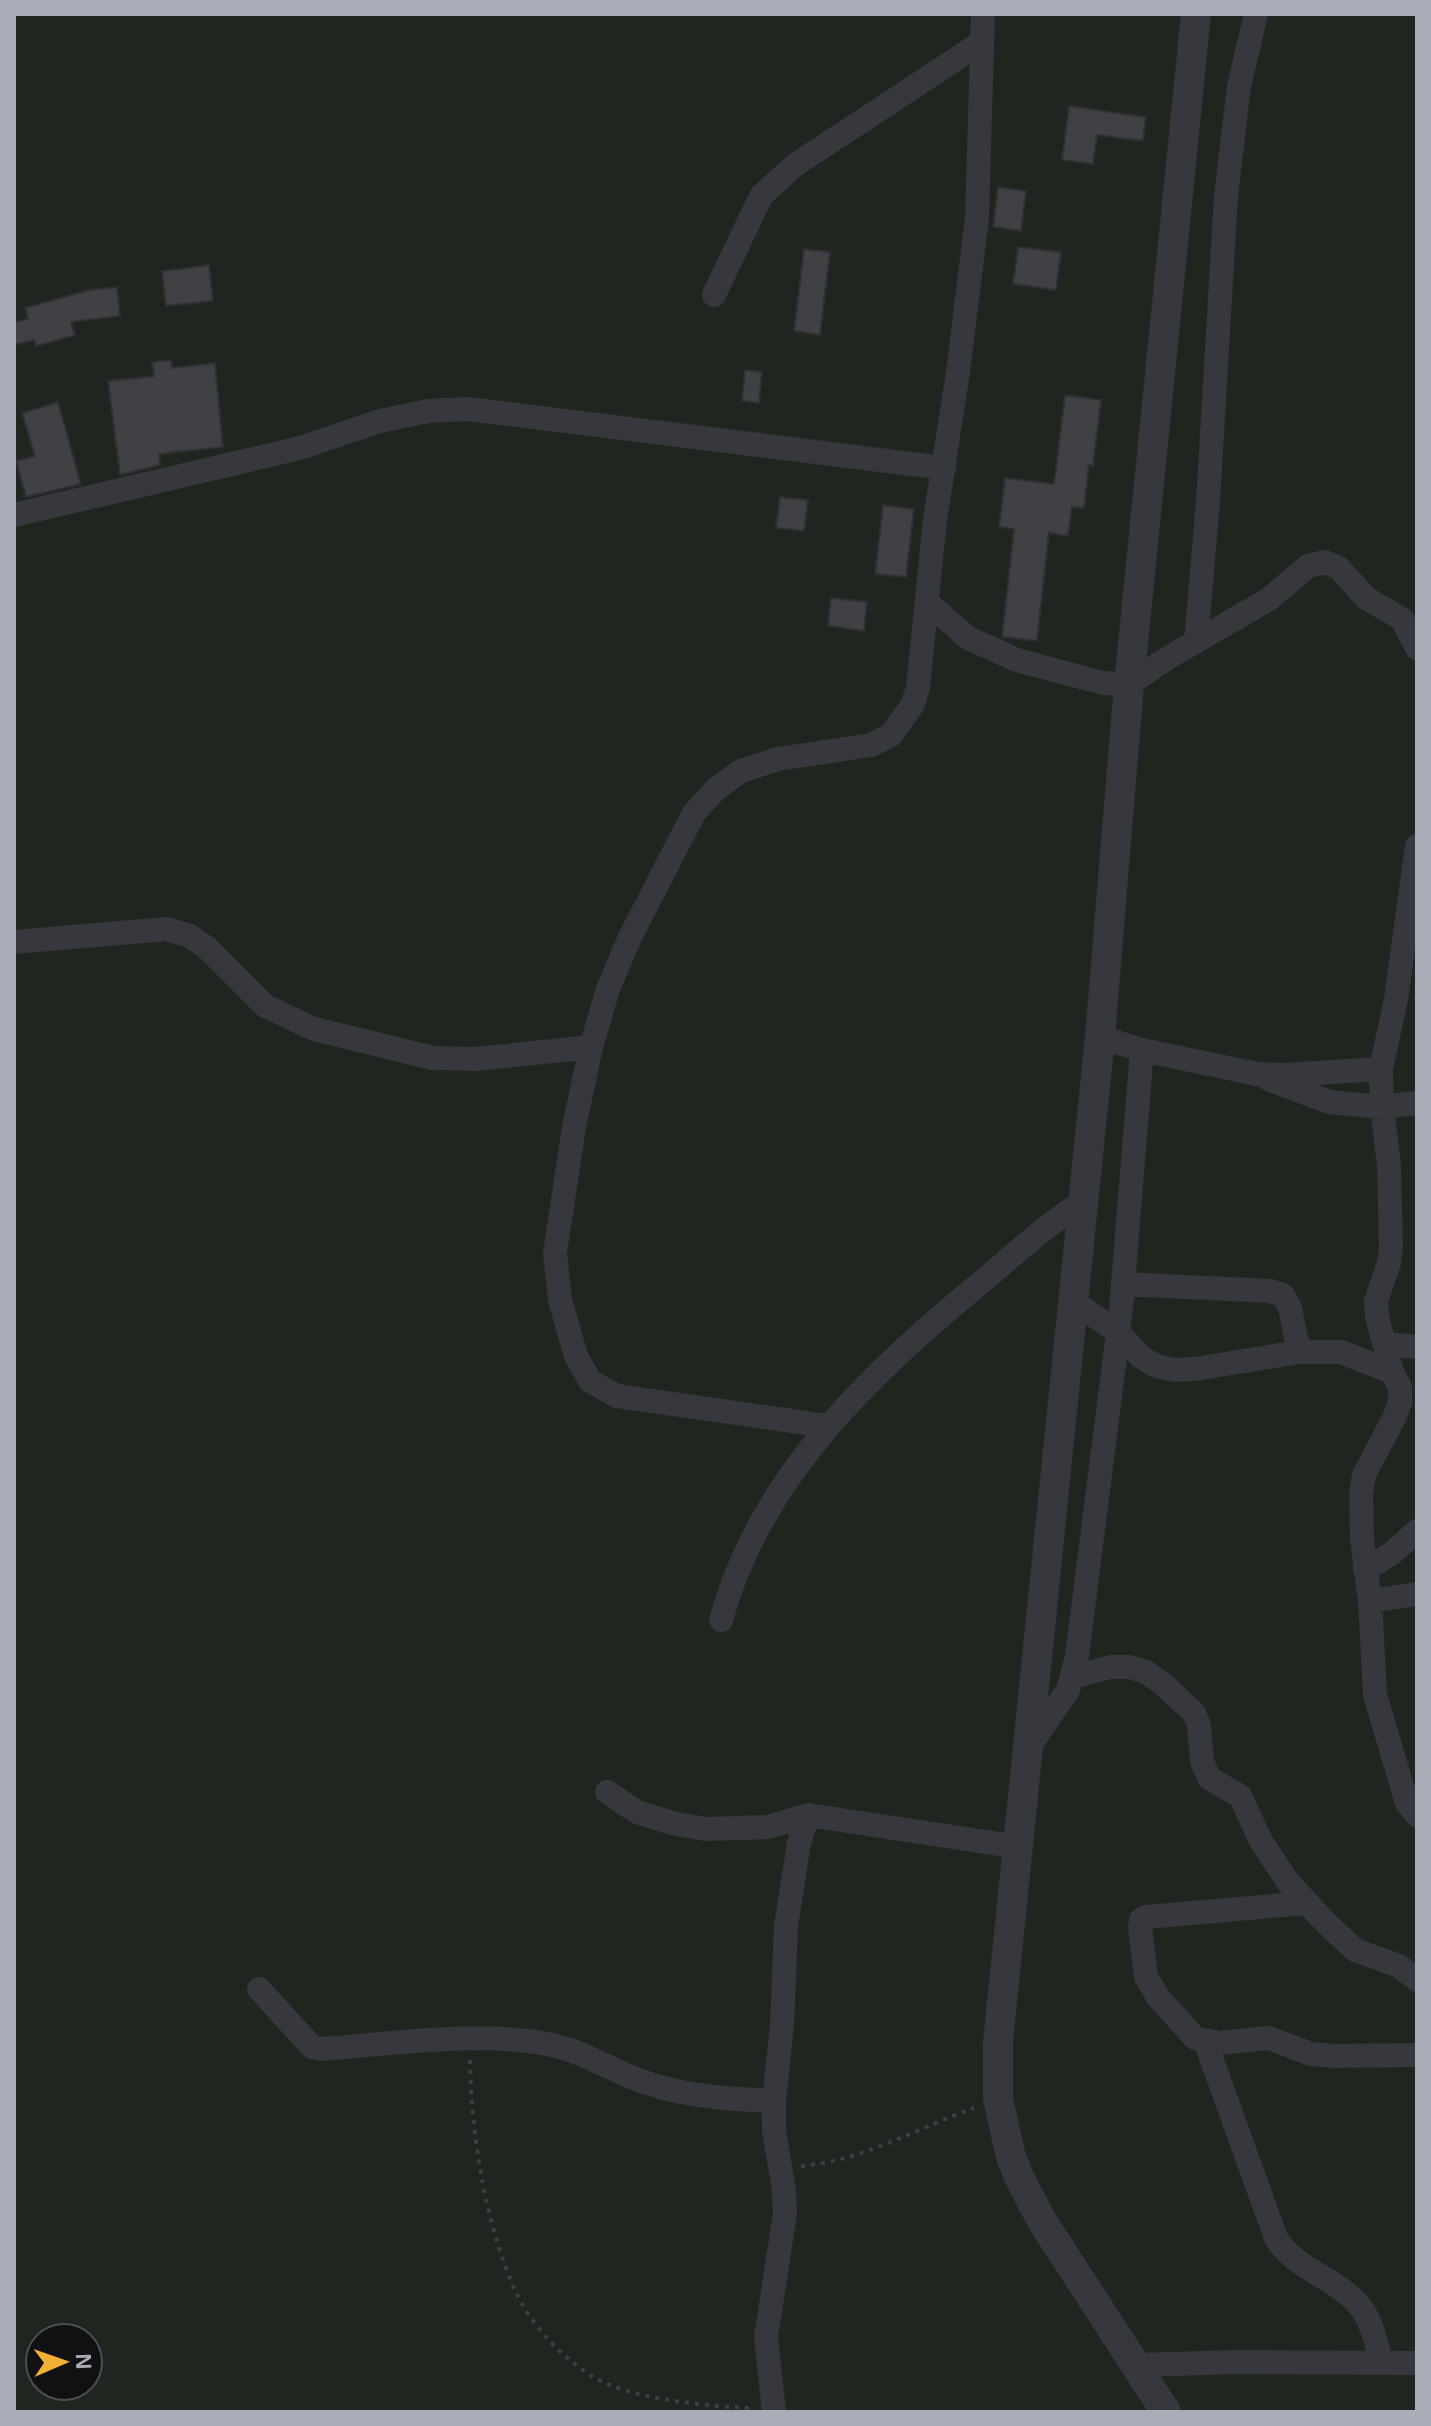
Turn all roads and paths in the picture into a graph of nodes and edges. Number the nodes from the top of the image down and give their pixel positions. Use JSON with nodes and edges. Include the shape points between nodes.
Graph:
{"nodes":[{"id":1,"x":983,"y":14,"type":"edge"},
{"id":2,"x":1196,"y":14,"type":"edge"},
{"id":3,"x":1256,"y":14,"type":"edge"},
{"id":4,"x":982,"y":42,"type":"junction"},
{"id":5,"x":714,"y":295,"type":"dead end"},
{"id":6,"x":944,"y":468,"type":"junction"},
{"id":7,"x":14,"y":515,"type":"edge"},
{"id":8,"x":928,"y":603,"type":"junction"},
{"id":9,"x":1196,"y":641,"type":"junction"},
{"id":10,"x":1417,"y":648,"type":"edge"},
{"id":11,"x":1129,"y":684,"type":"junction"},
{"id":12,"x":1417,"y":846,"type":"edge"},
{"id":13,"x":14,"y":942,"type":"edge"},
{"id":14,"x":1100,"y":1037,"type":"junction"},
{"id":15,"x":591,"y":1047,"type":"junction"},
{"id":16,"x":1142,"y":1050,"type":"junction"},
{"id":17,"x":1381,"y":1069,"type":"junction"},
{"id":18,"x":1257,"y":1074,"type":"junction"},
{"id":19,"x":1417,"y":1103,"type":"edge"},
{"id":20,"x":1382,"y":1107,"type":"junction"},
{"id":21,"x":1084,"y":1201,"type":"junction"},
{"id":22,"x":1123,"y":1284,"type":"junction"},
{"id":23,"x":1074,"y":1302,"type":"junction"},
{"id":24,"x":1119,"y":1333,"type":"junction"},
{"id":25,"x":1386,"y":1344,"type":"junction"},
{"id":26,"x":1417,"y":1347,"type":"edge"},
{"id":27,"x":1299,"y":1352,"type":"junction"},
{"id":28,"x":1392,"y":1372,"type":"junction"},
{"id":29,"x":827,"y":1426,"type":"junction"},
{"id":30,"x":1417,"y":1531,"type":"edge"},
{"id":31,"x":1365,"y":1570,"type":"junction"},
{"id":32,"x":1417,"y":1594,"type":"edge"},
{"id":33,"x":1370,"y":1601,"type":"junction"},
{"id":34,"x":721,"y":1620,"type":"dead end"},
{"id":35,"x":1073,"y":1677,"type":"junction"},
{"id":36,"x":1026,"y":1751,"type":"junction"},
{"id":37,"x":607,"y":1792,"type":"dead end"},
{"id":38,"x":808,"y":1815,"type":"junction"},
{"id":39,"x":1417,"y":1815,"type":"edge"},
{"id":40,"x":1018,"y":1847,"type":"junction"},
{"id":41,"x":1307,"y":1903,"type":"junction"},
{"id":42,"x":1417,"y":1980,"type":"edge"},
{"id":43,"x":259,"y":1989,"type":"dead end"},
{"id":44,"x":470,"y":2040,"type":"junction"},
{"id":45,"x":1205,"y":2041,"type":"junction"},
{"id":46,"x":1417,"y":2055,"type":"edge"},
{"id":47,"x":998,"y":2099,"type":"junction"},
{"id":48,"x":774,"y":2101,"type":"junction"},
{"id":49,"x":779,"y":2166,"type":"junction"},
{"id":50,"x":1381,"y":2362,"type":"junction"},
{"id":51,"x":1417,"y":2363,"type":"edge"},
{"id":52,"x":1136,"y":2365,"type":"junction"},
{"id":53,"x":773,"y":2409,"type":"edge"},
{"id":54,"x":1166,"y":2412,"type":"edge"}],
"edges":[{"from":1,"to":4,"type":"street"},
{"from":2,"to":11,"type":"street"},
{"from":3,"to":9,"type":"street","via":[[1239,86],[1227,183]]},
{"from":4,"to":5,"type":"street","via":[[777,180],[761,196]]},
{"from":4,"to":6,"type":"street","via":[[977,218]]},
{"from":6,"to":7,"type":"street","via":[[468,409],[428,411],[300,448]]},
{"from":6,"to":8,"type":"street"},
{"from":8,"to":11,"type":"street","via":[[968,638],[1017,660],[1103,683]]},
{"from":8,"to":15,"type":"street","via":[[918,687],[891,735],[871,745],[778,759],[741,771],[694,813],[630,937]]},
{"from":9,"to":10,"type":"street","via":[[1269,599],[1308,566],[1325,562],[1339,568],[1366,598],[1402,619]]},
{"from":9,"to":11,"type":"street"},
{"from":11,"to":14,"type":"street"},
{"from":12,"to":17,"type":"street"},
{"from":13,"to":15,"type":"street","via":[[167,929],[207,948],[265,1006],[314,1029],[433,1058]]},
{"from":14,"to":16,"type":"street"},
{"from":14,"to":21,"type":"street"},
{"from":15,"to":29,"type":"street","via":[[555,1253],[560,1300],[576,1356],[590,1381],[617,1396]]},
{"from":16,"to":18,"type":"street"},
{"from":16,"to":22,"type":"street"},
{"from":17,"to":18,"type":"street"},
{"from":17,"to":20,"type":"street"},
{"from":18,"to":20,"type":"street","via":[[1319,1100]]},
{"from":19,"to":20,"type":"street"},
{"from":20,"to":25,"type":"street","via":[[1391,1247],[1376,1301]]},
{"from":21,"to":23,"type":"street"},
{"from":21,"to":29,"type":"street","via":[[1048,1224],[918,1336]]},
{"from":22,"to":24,"type":"street"},
{"from":22,"to":27,"type":"street","via":[[1283,1295]]},
{"from":23,"to":24,"type":"street"},
{"from":23,"to":36,"type":"street"},
{"from":24,"to":27,"type":"street","via":[[1141,1357],[1175,1370]]},
{"from":24,"to":35,"type":"street"},
{"from":25,"to":26,"type":"street"},
{"from":25,"to":28,"type":"street"},
{"from":27,"to":28,"type":"street","via":[[1341,1352]]},
{"from":28,"to":31,"type":"street","via":[[1400,1402],[1364,1475],[1361,1493]]},
{"from":29,"to":34,"type":"street","via":[[757,1528]]},
{"from":30,"to":31,"type":"street"},
{"from":31,"to":33,"type":"street"},
{"from":32,"to":33,"type":"street"},
{"from":33,"to":39,"type":"street","via":[[1375,1695],[1407,1803]]},
{"from":35,"to":36,"type":"street"},
{"from":35,"to":41,"type":"street","via":[[1130,1667],[1163,1684],[1194,1713],[1209,1778],[1240,1796],[1272,1859]]},
{"from":36,"to":40,"type":"street"},
{"from":37,"to":38,"type":"street","via":[[637,1812],[705,1829],[768,1827]]},
{"from":38,"to":40,"type":"street"},
{"from":38,"to":48,"type":"street","via":[[786,1926]]},
{"from":40,"to":47,"type":"street","via":[[998,2042]]},
{"from":41,"to":42,"type":"street","via":[[1355,1950],[1399,1966]]},
{"from":41,"to":45,"type":"street","via":[[1141,1920],[1146,1977],[1187,2031]]},
{"from":43,"to":44,"type":"street","via":[[312,2047]]},
{"from":44,"to":48,"type":"street","via":[[552,2045],[678,2092]]},
{"from":44,"to":53,"type":"path","via":[[470,2078],[501,2253],[515,2290],[540,2330],[592,2376],[640,2394]]},
{"from":45,"to":46,"type":"street","via":[[1269,2038],[1311,2054]]},
{"from":45,"to":50,"type":"street","via":[[1276,2238],[1284,2252],[1355,2301],[1371,2326]]},
{"from":47,"to":49,"type":"path","via":[[828,2163]]},
{"from":47,"to":52,"type":"street","via":[[1020,2179]]},
{"from":48,"to":49,"type":"street"},
{"from":49,"to":53,"type":"street","via":[[785,2214],[766,2337]]},
{"from":50,"to":51,"type":"street"},
{"from":50,"to":52,"type":"street"},
{"from":52,"to":54,"type":"street"}]}
